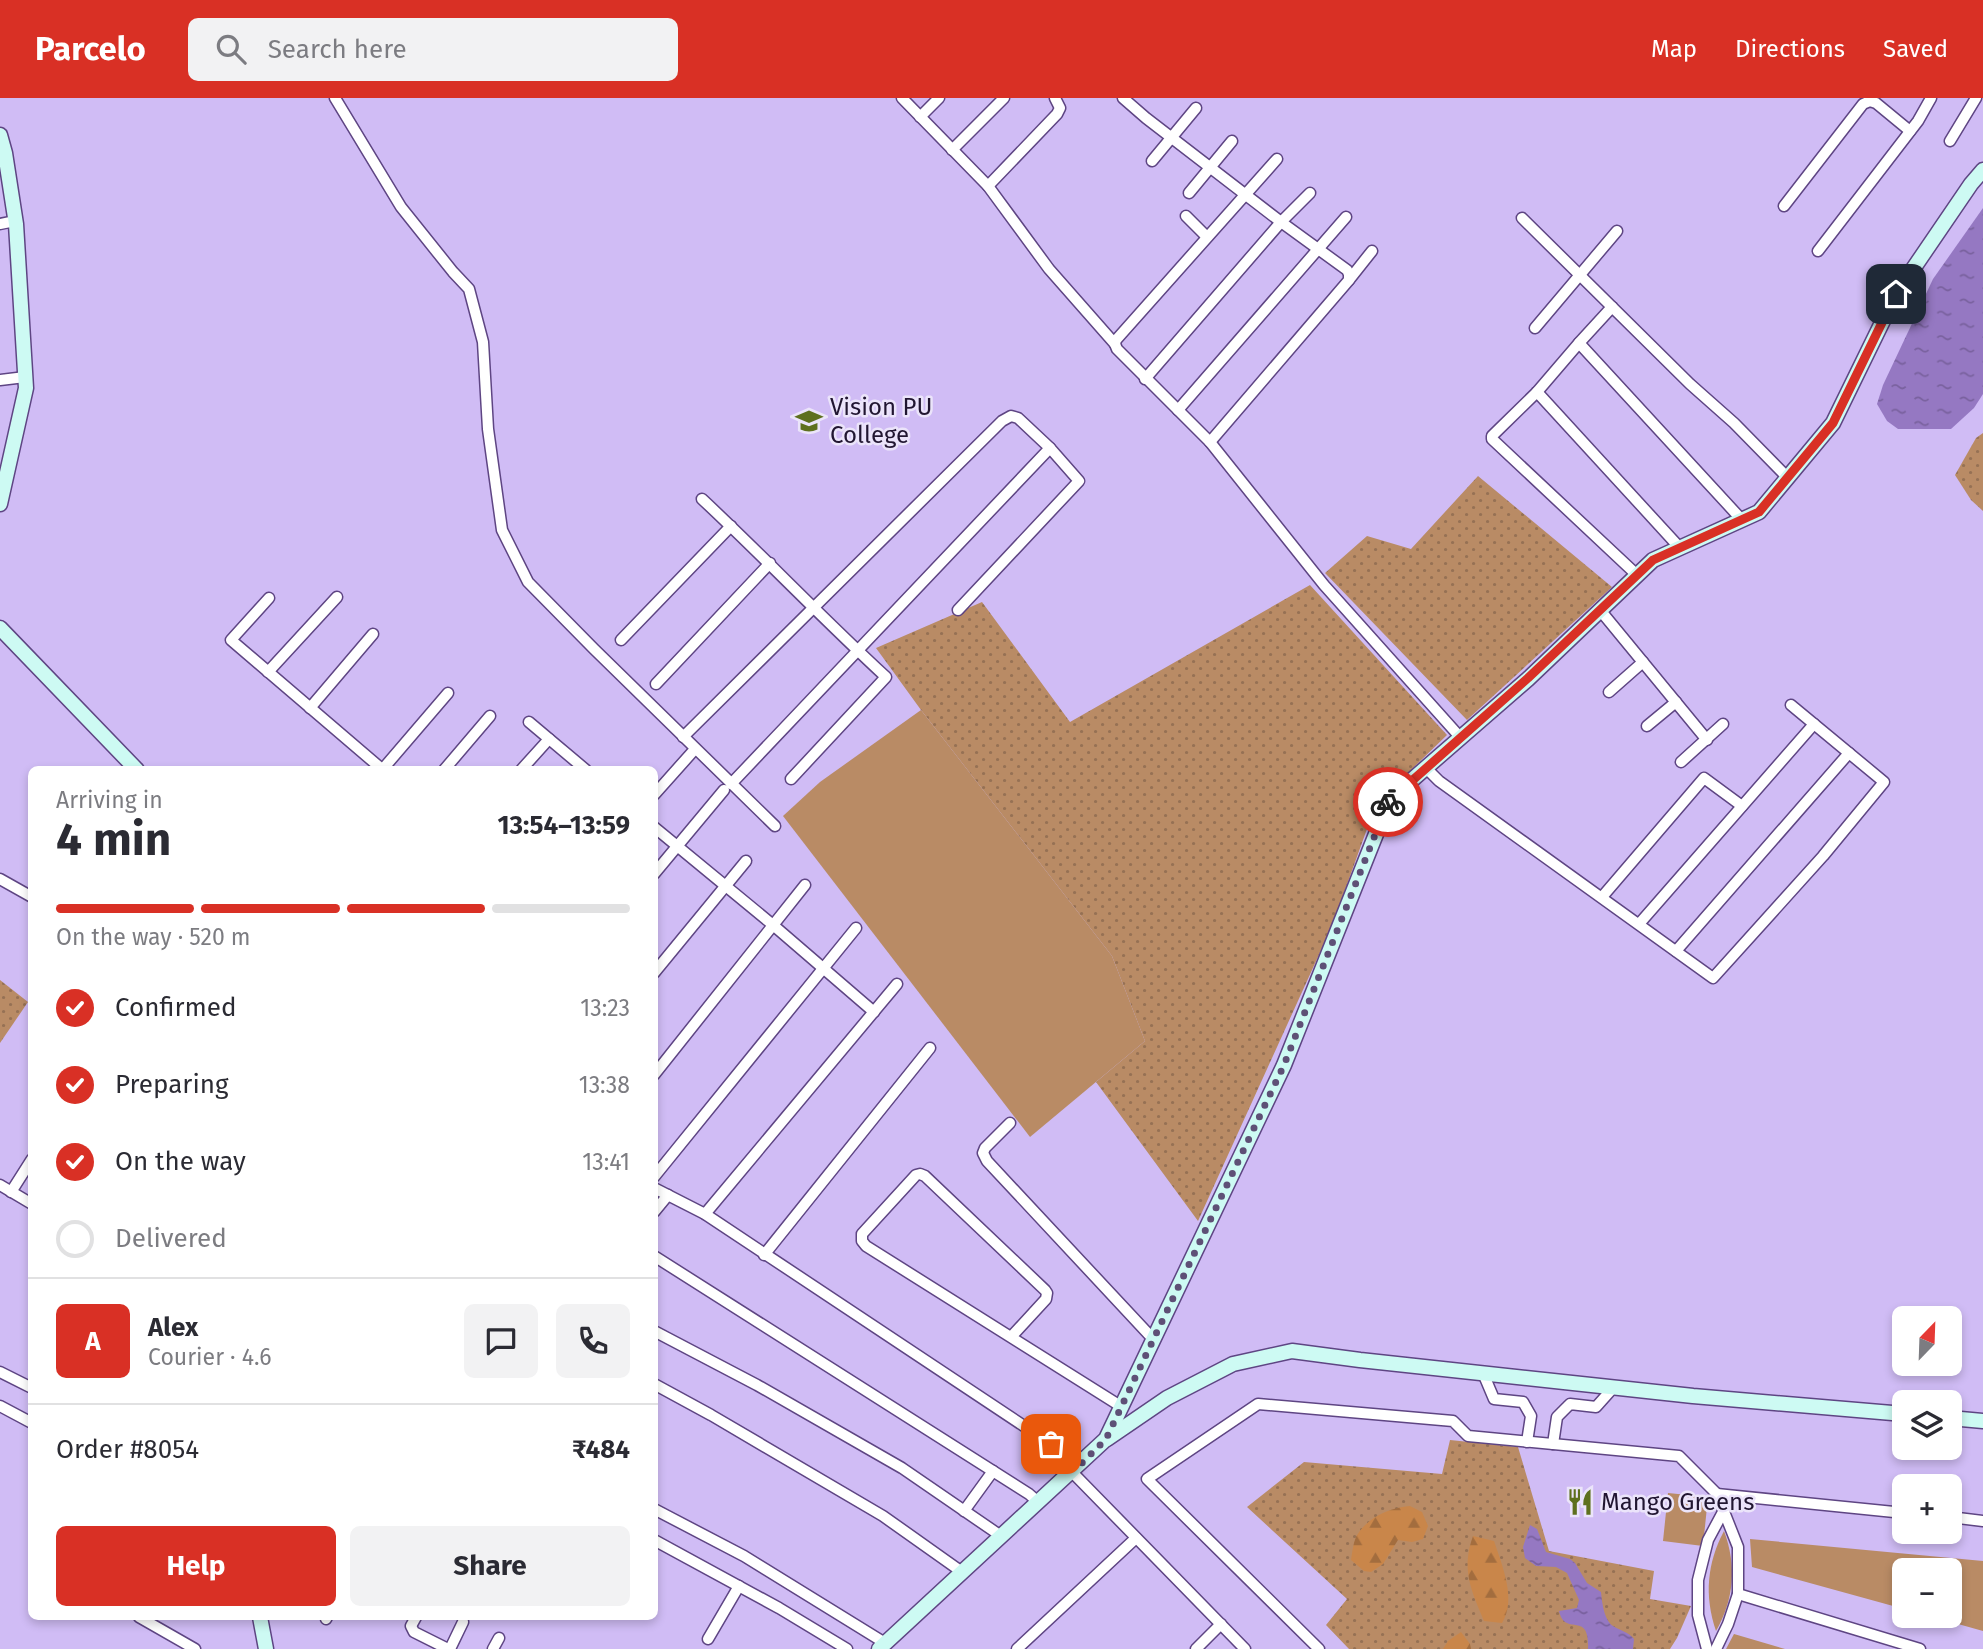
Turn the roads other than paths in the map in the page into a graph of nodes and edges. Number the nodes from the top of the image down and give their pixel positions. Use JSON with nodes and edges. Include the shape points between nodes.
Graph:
{"nodes":[{"id":1,"x":335,"y":98,"type":"edge"},
{"id":2,"x":902,"y":98,"type":"edge"},
{"id":3,"x":939,"y":98,"type":"edge"},
{"id":4,"x":1004,"y":98,"type":"edge"},
{"id":5,"x":1055,"y":98,"type":"edge"},
{"id":6,"x":1123,"y":98,"type":"edge"},
{"id":7,"x":1931,"y":98,"type":"edge"},
{"id":8,"x":1976,"y":98,"type":"edge"},
{"id":9,"x":1196,"y":108,"type":"dead end"},
{"id":10,"x":920,"y":117,"type":"junction"},
{"id":11,"x":1910,"y":131,"type":"junction"},
{"id":12,"x":0,"y":135,"type":"edge"},
{"id":13,"x":1172,"y":137,"type":"junction"},
{"id":14,"x":1232,"y":141,"type":"dead end"},
{"id":15,"x":1950,"y":141,"type":"dead end"},
{"id":16,"x":952,"y":150,"type":"junction"},
{"id":17,"x":1277,"y":159,"type":"dead end"},
{"id":18,"x":1152,"y":161,"type":"dead end"},
{"id":19,"x":1210,"y":167,"type":"junction"},
{"id":20,"x":1983,"y":170,"type":"edge"},
{"id":21,"x":988,"y":186,"type":"junction"},
{"id":22,"x":1310,"y":192,"type":"dead end"},
{"id":23,"x":1189,"y":193,"type":"dead end"},
{"id":24,"x":1245,"y":193,"type":"junction"},
{"id":25,"x":1784,"y":206,"type":"dead end"},
{"id":26,"x":1186,"y":216,"type":"dead end"},
{"id":27,"x":1346,"y":217,"type":"dead end"},
{"id":28,"x":1522,"y":218,"type":"dead end"},
{"id":29,"x":15,"y":221,"type":"junction"},
{"id":30,"x":1281,"y":222,"type":"junction"},
{"id":31,"x":0,"y":224,"type":"edge"},
{"id":32,"x":1617,"y":231,"type":"dead end"},
{"id":33,"x":1207,"y":237,"type":"junction"},
{"id":34,"x":1318,"y":250,"type":"junction"},
{"id":35,"x":1372,"y":251,"type":"dead end"},
{"id":36,"x":1818,"y":251,"type":"dead end"},
{"id":37,"x":1579,"y":275,"type":"junction"},
{"id":38,"x":1349,"y":280,"type":"junction"},
{"id":39,"x":1612,"y":307,"type":"junction"},
{"id":40,"x":1535,"y":328,"type":"dead end"},
{"id":41,"x":1579,"y":343,"type":"junction"},
{"id":42,"x":1115,"y":344,"type":"junction"},
{"id":43,"x":25,"y":377,"type":"junction"},
{"id":44,"x":1145,"y":379,"type":"junction"},
{"id":45,"x":0,"y":380,"type":"edge"},
{"id":46,"x":1537,"y":392,"type":"junction"},
{"id":47,"x":1178,"y":410,"type":"junction"},
{"id":48,"x":1210,"y":442,"type":"junction"},
{"id":49,"x":1050,"y":448,"type":"junction"},
{"id":50,"x":1787,"y":477,"type":"junction"},
{"id":51,"x":702,"y":499,"type":"dead end"},
{"id":52,"x":0,"y":504,"type":"edge"},
{"id":53,"x":1742,"y":520,"type":"junction"},
{"id":54,"x":731,"y":526,"type":"junction"},
{"id":55,"x":1680,"y":548,"type":"junction"},
{"id":56,"x":770,"y":563,"type":"junction"},
{"id":57,"x":1637,"y":575,"type":"junction"},
{"id":58,"x":337,"y":597,"type":"dead end"},
{"id":59,"x":269,"y":598,"type":"dead end"},
{"id":60,"x":814,"y":608,"type":"junction"},
{"id":61,"x":958,"y":610,"type":"dead end"},
{"id":62,"x":1600,"y":610,"type":"junction"},
{"id":63,"x":0,"y":628,"type":"edge"},
{"id":64,"x":373,"y":634,"type":"dead end"},
{"id":65,"x":621,"y":640,"type":"dead end"},
{"id":66,"x":858,"y":651,"type":"junction"},
{"id":67,"x":1643,"y":662,"type":"junction"},
{"id":68,"x":268,"y":672,"type":"junction"},
{"id":69,"x":656,"y":684,"type":"dead end"},
{"id":70,"x":1609,"y":692,"type":"dead end"},
{"id":71,"x":448,"y":693,"type":"dead end"},
{"id":72,"x":1676,"y":702,"type":"junction"},
{"id":73,"x":1791,"y":705,"type":"dead end"},
{"id":74,"x":310,"y":708,"type":"junction"},
{"id":75,"x":490,"y":716,"type":"dead end"},
{"id":76,"x":529,"y":722,"type":"dead end"},
{"id":77,"x":1723,"y":724,"type":"dead end"},
{"id":78,"x":1814,"y":724,"type":"junction"},
{"id":79,"x":1647,"y":726,"type":"dead end"},
{"id":80,"x":683,"y":737,"type":"junction"},
{"id":81,"x":1460,"y":737,"type":"junction"},
{"id":82,"x":549,"y":739,"type":"junction"},
{"id":83,"x":1707,"y":740,"type":"junction"},
{"id":84,"x":695,"y":749,"type":"junction"},
{"id":85,"x":1849,"y":753,"type":"junction"},
{"id":86,"x":1681,"y":762,"type":"dead end"},
{"id":87,"x":133,"y":766,"type":"edge"},
{"id":88,"x":377,"y":766,"type":"edge"},
{"id":89,"x":385,"y":766,"type":"edge"},
{"id":90,"x":447,"y":766,"type":"edge"},
{"id":91,"x":525,"y":766,"type":"edge"},
{"id":92,"x":581,"y":766,"type":"edge"},
{"id":93,"x":1426,"y":768,"type":"junction"},
{"id":94,"x":791,"y":779,"type":"dead end"},
{"id":95,"x":728,"y":787,"type":"junction"},
{"id":96,"x":658,"y":791,"type":"edge"},
{"id":97,"x":1742,"y":806,"type":"junction"},
{"id":98,"x":775,"y":826,"type":"dead end"},
{"id":99,"x":658,"y":830,"type":"edge"},
{"id":100,"x":677,"y":845,"type":"junction"},
{"id":101,"x":746,"y":861,"type":"dead end"},
{"id":102,"x":658,"y":869,"type":"edge"},
{"id":103,"x":0,"y":879,"type":"edge"},
{"id":104,"x":805,"y":885,"type":"dead end"},
{"id":105,"x":727,"y":887,"type":"junction"},
{"id":106,"x":28,"y":895,"type":"edge"},
{"id":107,"x":1602,"y":897,"type":"junction"},
{"id":108,"x":1640,"y":924,"type":"junction"},
{"id":109,"x":773,"y":925,"type":"junction"},
{"id":110,"x":856,"y":928,"type":"dead end"},
{"id":111,"x":1676,"y":951,"type":"junction"},
{"id":112,"x":658,"y":968,"type":"edge"},
{"id":113,"x":823,"y":969,"type":"junction"},
{"id":114,"x":897,"y":984,"type":"dead end"},
{"id":115,"x":874,"y":1012,"type":"junction"},
{"id":116,"x":930,"y":1048,"type":"dead end"},
{"id":117,"x":658,"y":1070,"type":"edge"},
{"id":118,"x":1010,"y":1123,"type":"dead end"},
{"id":119,"x":28,"y":1166,"type":"edge"},
{"id":120,"x":658,"y":1172,"type":"edge"},
{"id":121,"x":0,"y":1185,"type":"edge"},
{"id":122,"x":658,"y":1190,"type":"edge"},
{"id":123,"x":12,"y":1192,"type":"junction"},
{"id":124,"x":668,"y":1195,"type":"junction"},
{"id":125,"x":28,"y":1202,"type":"edge"},
{"id":126,"x":658,"y":1207,"type":"edge"},
{"id":127,"x":705,"y":1214,"type":"junction"},
{"id":128,"x":764,"y":1255,"type":"junction"},
{"id":129,"x":658,"y":1259,"type":"edge"},
{"id":130,"x":658,"y":1333,"type":"edge"},
{"id":131,"x":1011,"y":1337,"type":"junction"},
{"id":132,"x":1154,"y":1340,"type":"junction"},
{"id":133,"x":0,"y":1372,"type":"edge"},
{"id":134,"x":1483,"y":1373,"type":"junction"},
{"id":135,"x":28,"y":1386,"type":"edge"},
{"id":136,"x":658,"y":1386,"type":"edge"},
{"id":137,"x":1614,"y":1388,"type":"junction"},
{"id":138,"x":0,"y":1406,"type":"edge"},
{"id":139,"x":1122,"y":1407,"type":"junction"},
{"id":140,"x":1892,"y":1413,"type":"edge"},
{"id":141,"x":1962,"y":1419,"type":"edge"},
{"id":142,"x":1983,"y":1420,"type":"edge"},
{"id":143,"x":28,"y":1421,"type":"edge"},
{"id":144,"x":1106,"y":1439,"type":"junction"},
{"id":145,"x":1527,"y":1442,"type":"junction"},
{"id":146,"x":1553,"y":1444,"type":"junction"},
{"id":147,"x":1076,"y":1468,"type":"junction"},
{"id":148,"x":992,"y":1471,"type":"junction"},
{"id":149,"x":1717,"y":1494,"type":"junction"},
{"id":150,"x":1038,"y":1502,"type":"junction"},
{"id":151,"x":1724,"y":1510,"type":"junction"},
{"id":152,"x":964,"y":1511,"type":"junction"},
{"id":153,"x":658,"y":1512,"type":"edge"},
{"id":154,"x":1892,"y":1512,"type":"edge"},
{"id":155,"x":1962,"y":1518,"type":"edge"},
{"id":156,"x":1983,"y":1521,"type":"edge"},
{"id":157,"x":1001,"y":1536,"type":"junction"},
{"id":158,"x":1136,"y":1538,"type":"junction"},
{"id":159,"x":658,"y":1542,"type":"edge"},
{"id":160,"x":962,"y":1572,"type":"junction"},
{"id":161,"x":739,"y":1586,"type":"junction"},
{"id":162,"x":1738,"y":1594,"type":"junction"},
{"id":163,"x":144,"y":1620,"type":"edge"},
{"id":164,"x":261,"y":1620,"type":"edge"},
{"id":165,"x":414,"y":1620,"type":"edge"},
{"id":166,"x":463,"y":1622,"type":"dead end"},
{"id":167,"x":1221,"y":1624,"type":"junction"},
{"id":168,"x":708,"y":1639,"type":"dead end"},
{"id":169,"x":882,"y":1646,"type":"edge"},
{"id":170,"x":195,"y":1649,"type":"edge"},
{"id":171,"x":266,"y":1649,"type":"edge"},
{"id":172,"x":449,"y":1649,"type":"edge"},
{"id":173,"x":847,"y":1649,"type":"edge"},
{"id":174,"x":1017,"y":1649,"type":"edge"},
{"id":175,"x":1196,"y":1649,"type":"edge"},
{"id":176,"x":1245,"y":1649,"type":"edge"},
{"id":177,"x":1319,"y":1649,"type":"edge"},
{"id":178,"x":1707,"y":1649,"type":"edge"},
{"id":179,"x":1716,"y":1649,"type":"edge"},
{"id":180,"x":1920,"y":1649,"type":"edge"}],
"edges":[{"from":1,"to":80,"type":"street","via":[[401,207],[469,289],[484,342],[488,429],[502,530],[528,582]]},
{"from":2,"to":10,"type":"street"},
{"from":3,"to":10,"type":"street"},
{"from":4,"to":16,"type":"street"},
{"from":5,"to":21,"type":"street","via":[[1060,108],[1057,114]]},
{"from":6,"to":13,"type":"street"},
{"from":7,"to":11,"type":"street"},
{"from":8,"to":15,"type":"street"},
{"from":9,"to":13,"type":"street"},
{"from":10,"to":16,"type":"street"},
{"from":11,"to":25,"type":"street","via":[[1876,103],[1863,104]]},
{"from":11,"to":36,"type":"street"},
{"from":12,"to":29,"type":"main road"},
{"from":13,"to":18,"type":"street"},
{"from":13,"to":19,"type":"street"},
{"from":14,"to":19,"type":"street"},
{"from":16,"to":21,"type":"street"},
{"from":17,"to":24,"type":"street"},
{"from":19,"to":23,"type":"street"},
{"from":19,"to":24,"type":"street"},
{"from":20,"to":50,"type":"main road","via":[[1896,294],[1833,423]]},
{"from":21,"to":42,"type":"street","via":[[1049,269]]},
{"from":22,"to":30,"type":"street"},
{"from":24,"to":30,"type":"street"},
{"from":24,"to":33,"type":"street"},
{"from":26,"to":33,"type":"street"},
{"from":27,"to":34,"type":"street"},
{"from":28,"to":37,"type":"street"},
{"from":29,"to":31,"type":"street"},
{"from":29,"to":43,"type":"main road"},
{"from":30,"to":34,"type":"street"},
{"from":30,"to":44,"type":"street"},
{"from":32,"to":37,"type":"street"},
{"from":33,"to":42,"type":"street"},
{"from":34,"to":38,"type":"street","via":[[1347,270]]},
{"from":34,"to":47,"type":"street"},
{"from":35,"to":38,"type":"street"},
{"from":37,"to":39,"type":"street"},
{"from":37,"to":40,"type":"street"},
{"from":38,"to":48,"type":"street"},
{"from":39,"to":41,"type":"street"},
{"from":39,"to":50,"type":"street"},
{"from":41,"to":46,"type":"street"},
{"from":41,"to":53,"type":"street"},
{"from":42,"to":44,"type":"street"},
{"from":43,"to":45,"type":"street"},
{"from":43,"to":52,"type":"main road"},
{"from":44,"to":47,"type":"street"},
{"from":46,"to":55,"type":"street"},
{"from":46,"to":57,"type":"street","via":[[1492,441]]},
{"from":47,"to":48,"type":"street"},
{"from":48,"to":81,"type":"street","via":[[1324,585]]},
{"from":49,"to":60,"type":"street","via":[[1018,418],[1002,421]]},
{"from":49,"to":61,"type":"street","via":[[1079,481]]},
{"from":49,"to":66,"type":"street"},
{"from":50,"to":53,"type":"main road","via":[[1759,512]]},
{"from":51,"to":54,"type":"street"},
{"from":53,"to":55,"type":"main road"},
{"from":54,"to":56,"type":"street"},
{"from":54,"to":65,"type":"street"},
{"from":55,"to":57,"type":"main road","via":[[1653,560]]},
{"from":56,"to":60,"type":"street"},
{"from":56,"to":69,"type":"street"},
{"from":57,"to":62,"type":"main road"},
{"from":58,"to":68,"type":"street"},
{"from":59,"to":68,"type":"street","via":[[231,639]]},
{"from":60,"to":66,"type":"street"},
{"from":60,"to":80,"type":"street"},
{"from":62,"to":67,"type":"street"},
{"from":62,"to":81,"type":"main road"},
{"from":63,"to":87,"type":"main road"},
{"from":64,"to":74,"type":"street"},
{"from":66,"to":94,"type":"street","via":[[886,677]]},
{"from":66,"to":95,"type":"street"},
{"from":67,"to":70,"type":"street"},
{"from":67,"to":72,"type":"street"},
{"from":68,"to":74,"type":"street"},
{"from":71,"to":89,"type":"street"},
{"from":72,"to":79,"type":"street"},
{"from":72,"to":83,"type":"street"},
{"from":73,"to":78,"type":"street"},
{"from":74,"to":88,"type":"street"},
{"from":75,"to":90,"type":"street"},
{"from":76,"to":82,"type":"street"},
{"from":77,"to":83,"type":"street"},
{"from":78,"to":85,"type":"street"},
{"from":78,"to":97,"type":"street"},
{"from":80,"to":84,"type":"street"},
{"from":81,"to":93,"type":"main road"},
{"from":82,"to":91,"type":"street"},
{"from":82,"to":92,"type":"street"},
{"from":83,"to":86,"type":"street"},
{"from":84,"to":95,"type":"street"},
{"from":84,"to":96,"type":"street"},
{"from":85,"to":111,"type":"street"},
{"from":85,"to":111,"type":"street","via":[[1884,782],[1822,856],[1713,978]]},
{"from":93,"to":107,"type":"street"},
{"from":93,"to":132,"type":"main road","via":[[1390,799],[1284,1065]]},
{"from":95,"to":98,"type":"street"},
{"from":95,"to":100,"type":"street"},
{"from":97,"to":107,"type":"street","via":[[1704,778]]},
{"from":97,"to":108,"type":"street"},
{"from":99,"to":100,"type":"street"},
{"from":100,"to":102,"type":"street"},
{"from":100,"to":105,"type":"street"},
{"from":101,"to":105,"type":"street"},
{"from":103,"to":106,"type":"street"},
{"from":104,"to":109,"type":"street"},
{"from":105,"to":109,"type":"street"},
{"from":105,"to":112,"type":"street"},
{"from":107,"to":108,"type":"street"},
{"from":108,"to":111,"type":"street"},
{"from":109,"to":113,"type":"street"},
{"from":109,"to":117,"type":"street"},
{"from":110,"to":113,"type":"street"},
{"from":113,"to":115,"type":"street"},
{"from":113,"to":120,"type":"street"},
{"from":114,"to":115,"type":"street"},
{"from":115,"to":127,"type":"street"},
{"from":116,"to":128,"type":"street"},
{"from":118,"to":132,"type":"street","via":[[985,1148],[987,1161]]},
{"from":119,"to":123,"type":"street"},
{"from":121,"to":123,"type":"street"},
{"from":122,"to":124,"type":"street"},
{"from":123,"to":125,"type":"street"},
{"from":124,"to":126,"type":"street"},
{"from":124,"to":127,"type":"street"},
{"from":127,"to":128,"type":"street"},
{"from":128,"to":147,"type":"street"},
{"from":129,"to":148,"type":"street"},
{"from":130,"to":152,"type":"street","via":[[902,1468]]},
{"from":131,"to":131,"type":"street","via":[[1046,1299],[1045,1290],[925,1176],[916,1175],[862,1234],[862,1241]]},
{"from":131,"to":139,"type":"street"},
{"from":132,"to":139,"type":"main road"},
{"from":133,"to":135,"type":"street"},
{"from":134,"to":137,"type":"main road"},
{"from":134,"to":144,"type":"main road","via":[[1292,1350],[1233,1364],[1167,1398]]},
{"from":134,"to":145,"type":"street","via":[[1494,1399],[1523,1402],[1531,1416]]},
{"from":136,"to":160,"type":"street","via":[[883,1516]]},
{"from":137,"to":140,"type":"main road"},
{"from":137,"to":146,"type":"street","via":[[1596,1407],[1570,1404],[1557,1417]]},
{"from":138,"to":143,"type":"street"},
{"from":139,"to":144,"type":"main road"},
{"from":141,"to":142,"type":"main road"},
{"from":144,"to":147,"type":"main road"},
{"from":145,"to":146,"type":"street"},
{"from":145,"to":177,"type":"street","via":[[1468,1436],[1453,1421],[1258,1404],[1146,1479]]},
{"from":146,"to":149,"type":"street","via":[[1679,1456]]},
{"from":147,"to":150,"type":"main road"},
{"from":147,"to":158,"type":"street"},
{"from":148,"to":150,"type":"street"},
{"from":148,"to":152,"type":"street"},
{"from":149,"to":151,"type":"street"},
{"from":149,"to":154,"type":"street"},
{"from":150,"to":157,"type":"main road"},
{"from":151,"to":162,"type":"street","via":[[1738,1547]]},
{"from":151,"to":178,"type":"street","via":[[1708,1540],[1698,1580],[1698,1615]]},
{"from":152,"to":157,"type":"street"},
{"from":153,"to":169,"type":"street","via":[[744,1556]]},
{"from":155,"to":156,"type":"street"},
{"from":157,"to":160,"type":"main road"},
{"from":158,"to":167,"type":"street"},
{"from":158,"to":174,"type":"street"},
{"from":159,"to":161,"type":"street"},
{"from":160,"to":169,"type":"main road"},
{"from":161,"to":168,"type":"street"},
{"from":161,"to":173,"type":"street"},
{"from":162,"to":179,"type":"street"},
{"from":162,"to":180,"type":"street"},
{"from":163,"to":170,"type":"street"},
{"from":164,"to":171,"type":"main road"},
{"from":165,"to":172,"type":"street","via":[[414,1632]]},
{"from":166,"to":172,"type":"street"},
{"from":167,"to":175,"type":"street"},
{"from":167,"to":176,"type":"street"}]}
